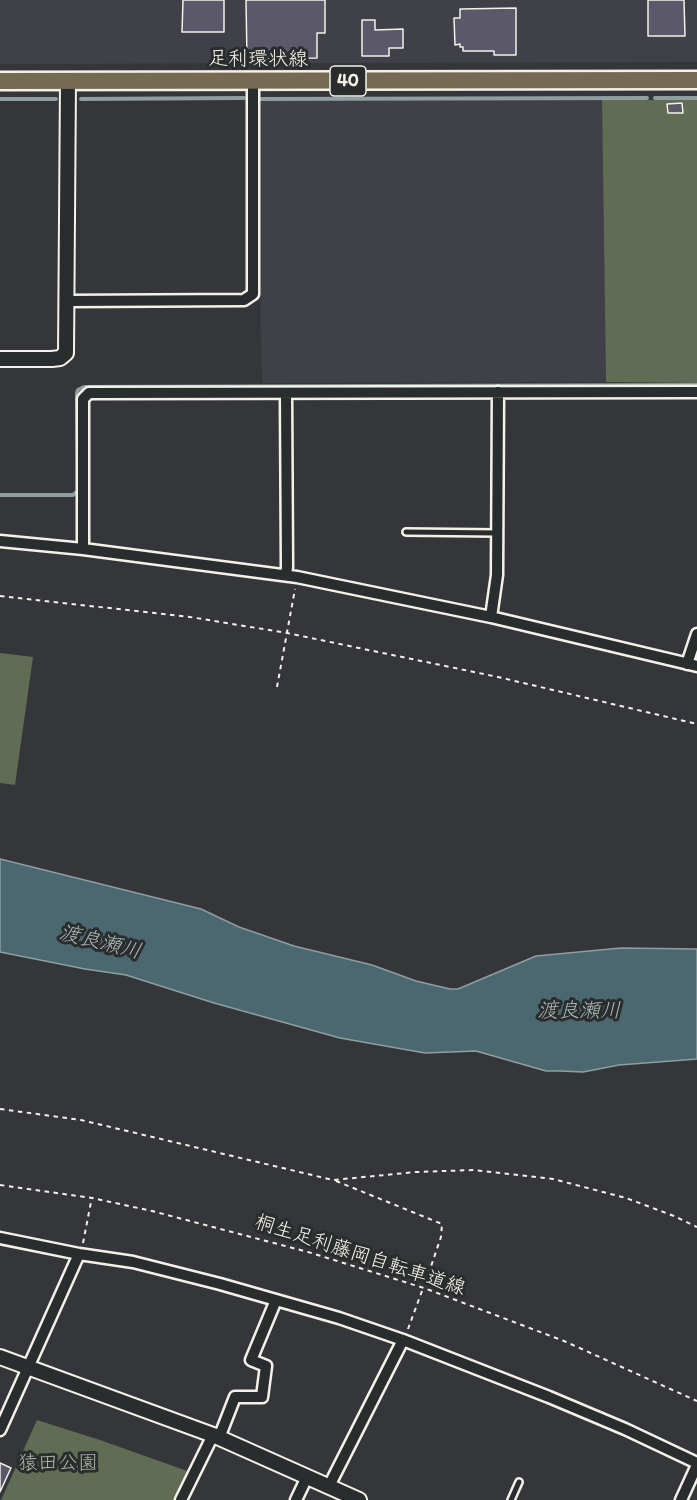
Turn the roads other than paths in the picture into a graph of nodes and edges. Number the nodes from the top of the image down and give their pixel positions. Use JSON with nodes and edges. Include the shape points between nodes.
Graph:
{"nodes":[{"id":1,"x":697,"y":80,"type":"edge"},
{"id":2,"x":0,"y":81,"type":"edge"},
{"id":3,"x":68,"y":81,"type":"junction"},
{"id":4,"x":253,"y":81,"type":"junction"},
{"id":5,"x":67,"y":301,"type":"junction"},
{"id":6,"x":0,"y":359,"type":"edge"},
{"id":7,"x":498,"y":392,"type":"junction"},
{"id":8,"x":697,"y":392,"type":"edge"},
{"id":9,"x":286,"y":393,"type":"junction"},
{"id":10,"x":406,"y":532,"type":"dead end"},
{"id":11,"x":497,"y":532,"type":"junction"},
{"id":12,"x":0,"y":541,"type":"edge"},
{"id":13,"x":84,"y":549,"type":"junction"},
{"id":14,"x":286,"y":575,"type":"junction"},
{"id":15,"x":491,"y":617,"type":"junction"},
{"id":16,"x":697,"y":634,"type":"edge"},
{"id":17,"x":692,"y":665,"type":"edge"},
{"id":18,"x":0,"y":1238,"type":"edge"},
{"id":19,"x":79,"y":1254,"type":"junction"},
{"id":20,"x":276,"y":1300,"type":"junction"},
{"id":21,"x":403,"y":1340,"type":"junction"},
{"id":22,"x":0,"y":1357,"type":"edge"},
{"id":23,"x":28,"y":1368,"type":"junction"},
{"id":24,"x":0,"y":1430,"type":"edge"},
{"id":25,"x":216,"y":1436,"type":"junction"},
{"id":26,"x":697,"y":1464,"type":"edge"},
{"id":27,"x":307,"y":1477,"type":"junction"},
{"id":28,"x":519,"y":1482,"type":"dead end"},
{"id":29,"x":329,"y":1486,"type":"junction"},
{"id":30,"x":181,"y":1500,"type":"edge"},
{"id":31,"x":296,"y":1500,"type":"edge"},
{"id":32,"x":359,"y":1500,"type":"edge"},
{"id":33,"x":511,"y":1500,"type":"edge"},
{"id":34,"x":681,"y":1500,"type":"edge"}],
"edges":[{"from":1,"to":4,"type":"main road","name":"足利環状線","number":"40"},
{"from":2,"to":3,"type":"main road","name":"足利環状線","number":"40"},
{"from":3,"to":4,"type":"main road","name":"足利環状線","number":"40"},
{"from":3,"to":5,"type":"street"},
{"from":4,"to":5,"type":"street","via":[[253,294],[244,300]]},
{"from":5,"to":6,"type":"street","via":[[66,353],[60,358]]},
{"from":7,"to":8,"type":"street"},
{"from":7,"to":9,"type":"street"},
{"from":7,"to":11,"type":"street"},
{"from":9,"to":13,"type":"street","via":[[89,393],[83,399]]},
{"from":9,"to":14,"type":"street"},
{"from":10,"to":11,"type":"lane"},
{"from":11,"to":15,"type":"street","via":[[497,575]]},
{"from":12,"to":13,"type":"street"},
{"from":13,"to":14,"type":"street"},
{"from":14,"to":15,"type":"street"},
{"from":15,"to":17,"type":"street"},
{"from":16,"to":17,"type":"street"},
{"from":18,"to":19,"type":"street"},
{"from":19,"to":20,"type":"street","via":[[133,1262]]},
{"from":19,"to":23,"type":"street"},
{"from":20,"to":21,"type":"street"},
{"from":20,"to":25,"type":"street","via":[[251,1360],[266,1366],[262,1397],[235,1397]]},
{"from":21,"to":26,"type":"street","via":[[549,1396]]},
{"from":21,"to":29,"type":"street"},
{"from":22,"to":23,"type":"street"},
{"from":23,"to":24,"type":"street"},
{"from":23,"to":25,"type":"street"},
{"from":25,"to":27,"type":"street"},
{"from":25,"to":30,"type":"street"},
{"from":26,"to":34,"type":"street"},
{"from":27,"to":29,"type":"street"},
{"from":27,"to":31,"type":"street"},
{"from":28,"to":33,"type":"lane"},
{"from":29,"to":32,"type":"street"}]}
